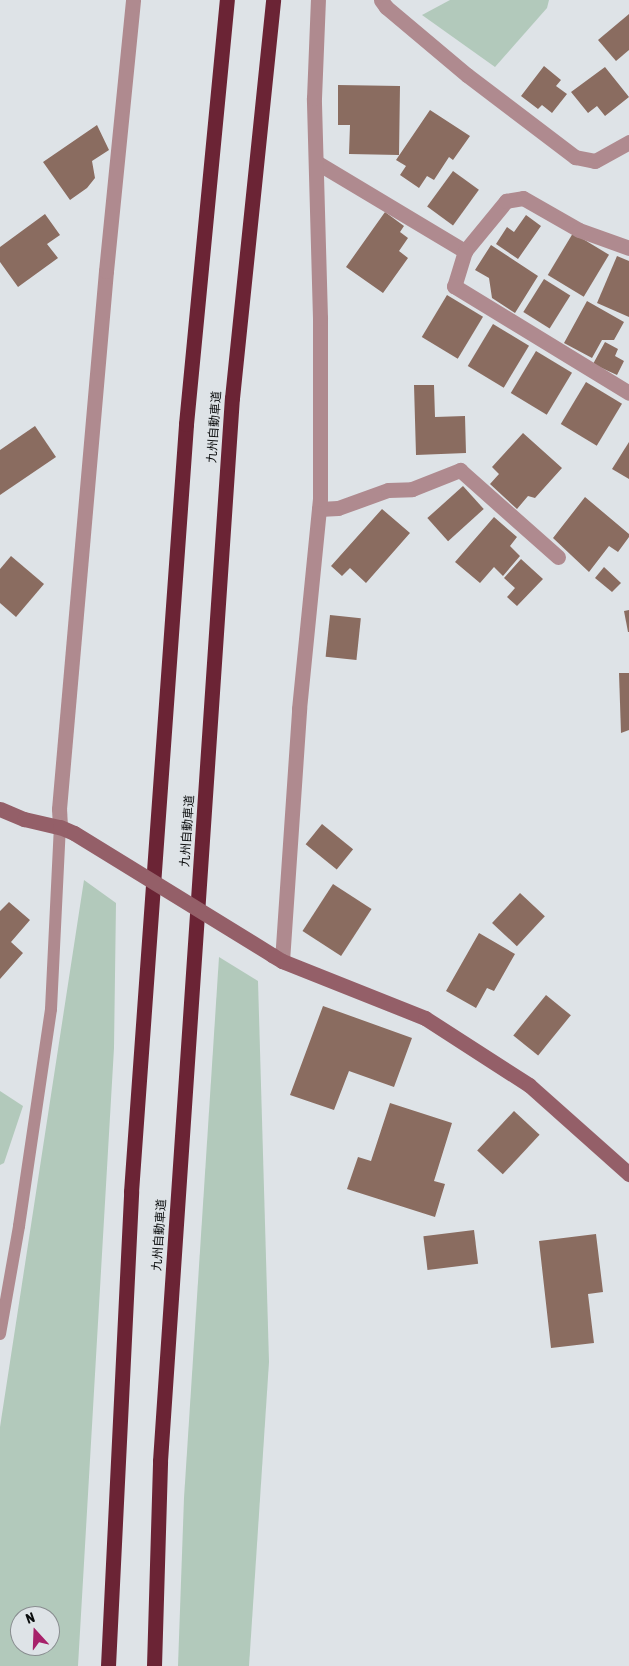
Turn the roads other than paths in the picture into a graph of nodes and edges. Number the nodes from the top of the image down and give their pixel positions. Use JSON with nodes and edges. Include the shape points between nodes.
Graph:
{"nodes":[{"id":1,"x":133,"y":0,"type":"edge"},
{"id":2,"x":227,"y":0,"type":"edge"},
{"id":3,"x":273,"y":0,"type":"edge"},
{"id":4,"x":318,"y":0,"type":"edge"},
{"id":5,"x":381,"y":0,"type":"edge"},
{"id":6,"x":629,"y":142,"type":"edge"},
{"id":7,"x":316,"y":162,"type":"junction"},
{"id":8,"x":629,"y":248,"type":"edge"},
{"id":9,"x":465,"y":251,"type":"junction"},
{"id":10,"x":629,"y":393,"type":"edge"},
{"id":11,"x":319,"y":509,"type":"junction"},
{"id":12,"x":558,"y":557,"type":"dead end"},
{"id":13,"x":0,"y":809,"type":"edge"},
{"id":14,"x":60,"y":827,"type":"junction"},
{"id":15,"x":277,"y":958,"type":"junction"},
{"id":16,"x":629,"y":1174,"type":"edge"},
{"id":17,"x":0,"y":1334,"type":"edge"},
{"id":18,"x":108,"y":1666,"type":"edge"},
{"id":19,"x":154,"y":1666,"type":"edge"}],
"edges":[{"from":1,"to":14,"type":"street","via":[[106,271]]},
{"from":2,"to":18,"type":"highway","via":[[186,424],[136,1132]]},
{"from":3,"to":19,"type":"highway","name":"九州自動車道","via":[[232,398],[160,1462]]},
{"from":4,"to":7,"type":"street","via":[[314,98]]},
{"from":5,"to":6,"type":"street","via":[[386,8],[467,75],[575,157],[595,161]]},
{"from":7,"to":9,"type":"street"},
{"from":7,"to":11,"type":"street","via":[[320,318]]},
{"from":8,"to":9,"type":"street","via":[[579,230],[523,198],[506,201]]},
{"from":9,"to":10,"type":"street","via":[[454,286]]},
{"from":11,"to":12,"type":"street","via":[[338,508],[388,490],[412,489],[460,470]]},
{"from":11,"to":15,"type":"street"},
{"from":13,"to":14,"type":"street","via":[[24,819]]},
{"from":14,"to":15,"type":"street","bridge":true},
{"from":14,"to":17,"type":"lane","via":[[51,1009]]},
{"from":15,"to":16,"type":"street","via":[[425,1018],[529,1084]]}]}
